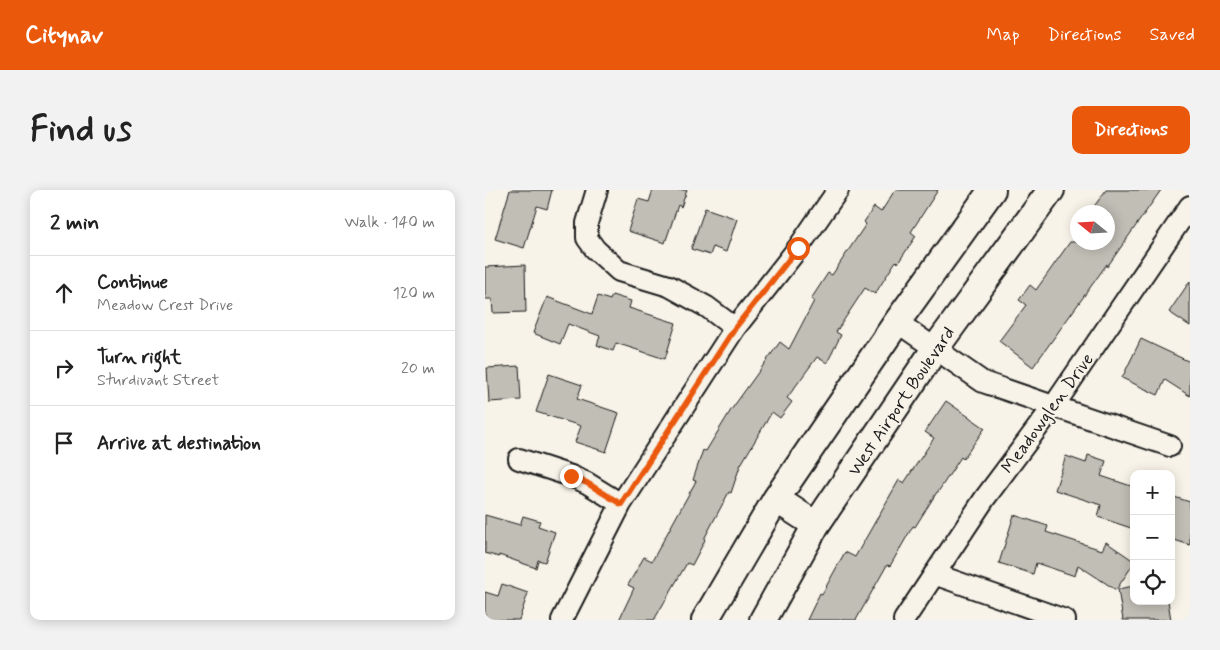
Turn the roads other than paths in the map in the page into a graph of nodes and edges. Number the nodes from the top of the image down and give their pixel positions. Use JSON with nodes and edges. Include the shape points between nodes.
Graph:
{"nodes":[{"id":1,"x":597,"y":190,"type":"edge"},
{"id":2,"x":838,"y":190,"type":"edge"},
{"id":3,"x":992,"y":190,"type":"edge"},
{"id":4,"x":1051,"y":190,"type":"edge"},
{"id":5,"x":1190,"y":206,"type":"edge"},
{"id":6,"x":897,"y":322,"type":"junction"},
{"id":7,"x":735,"y":328,"type":"junction"},
{"id":8,"x":935,"y":349,"type":"junction"},
{"id":9,"x":1053,"y":407,"type":"junction"},
{"id":10,"x":1170,"y":446,"type":"dead end"},
{"id":11,"x":519,"y":459,"type":"dead end"},
{"id":12,"x":776,"y":499,"type":"junction"},
{"id":13,"x":621,"y":504,"type":"junction"},
{"id":14,"x":816,"y":524,"type":"junction"},
{"id":15,"x":934,"y":574,"type":"junction"},
{"id":16,"x":562,"y":620,"type":"edge"},
{"id":17,"x":705,"y":620,"type":"edge"},
{"id":18,"x":763,"y":620,"type":"edge"},
{"id":19,"x":904,"y":620,"type":"edge"},
{"id":20,"x":1065,"y":620,"type":"edge"}],
"edges":[{"from":1,"to":7,"type":"street","via":[[587,222],[587,238],[595,249],[619,271],[669,286],[707,307]]},
{"from":2,"to":7,"type":"street","via":[[798,248]]},
{"from":3,"to":6,"type":"main road"},
{"from":4,"to":8,"type":"main road","name":"West Airport Boulevard"},
{"from":5,"to":9,"type":"street","name":"Meadowglen Drive"},
{"from":6,"to":8,"type":"street"},
{"from":6,"to":12,"type":"main road"},
{"from":7,"to":13,"type":"street"},
{"from":8,"to":9,"type":"street","via":[[983,382]]},
{"from":8,"to":14,"type":"main road","name":"West Airport Boulevard"},
{"from":9,"to":10,"type":"street"},
{"from":9,"to":15,"type":"street","name":"Meadowglen Drive","via":[[985,498]]},
{"from":11,"to":13,"type":"street","via":[[587,483]]},
{"from":12,"to":14,"type":"main road"},
{"from":12,"to":17,"type":"main road"},
{"from":13,"to":16,"type":"street"},
{"from":14,"to":18,"type":"main road","name":"West Airport Boulevard"},
{"from":15,"to":19,"type":"street","name":"Meadowglen Drive"},
{"from":15,"to":20,"type":"street"}]}
